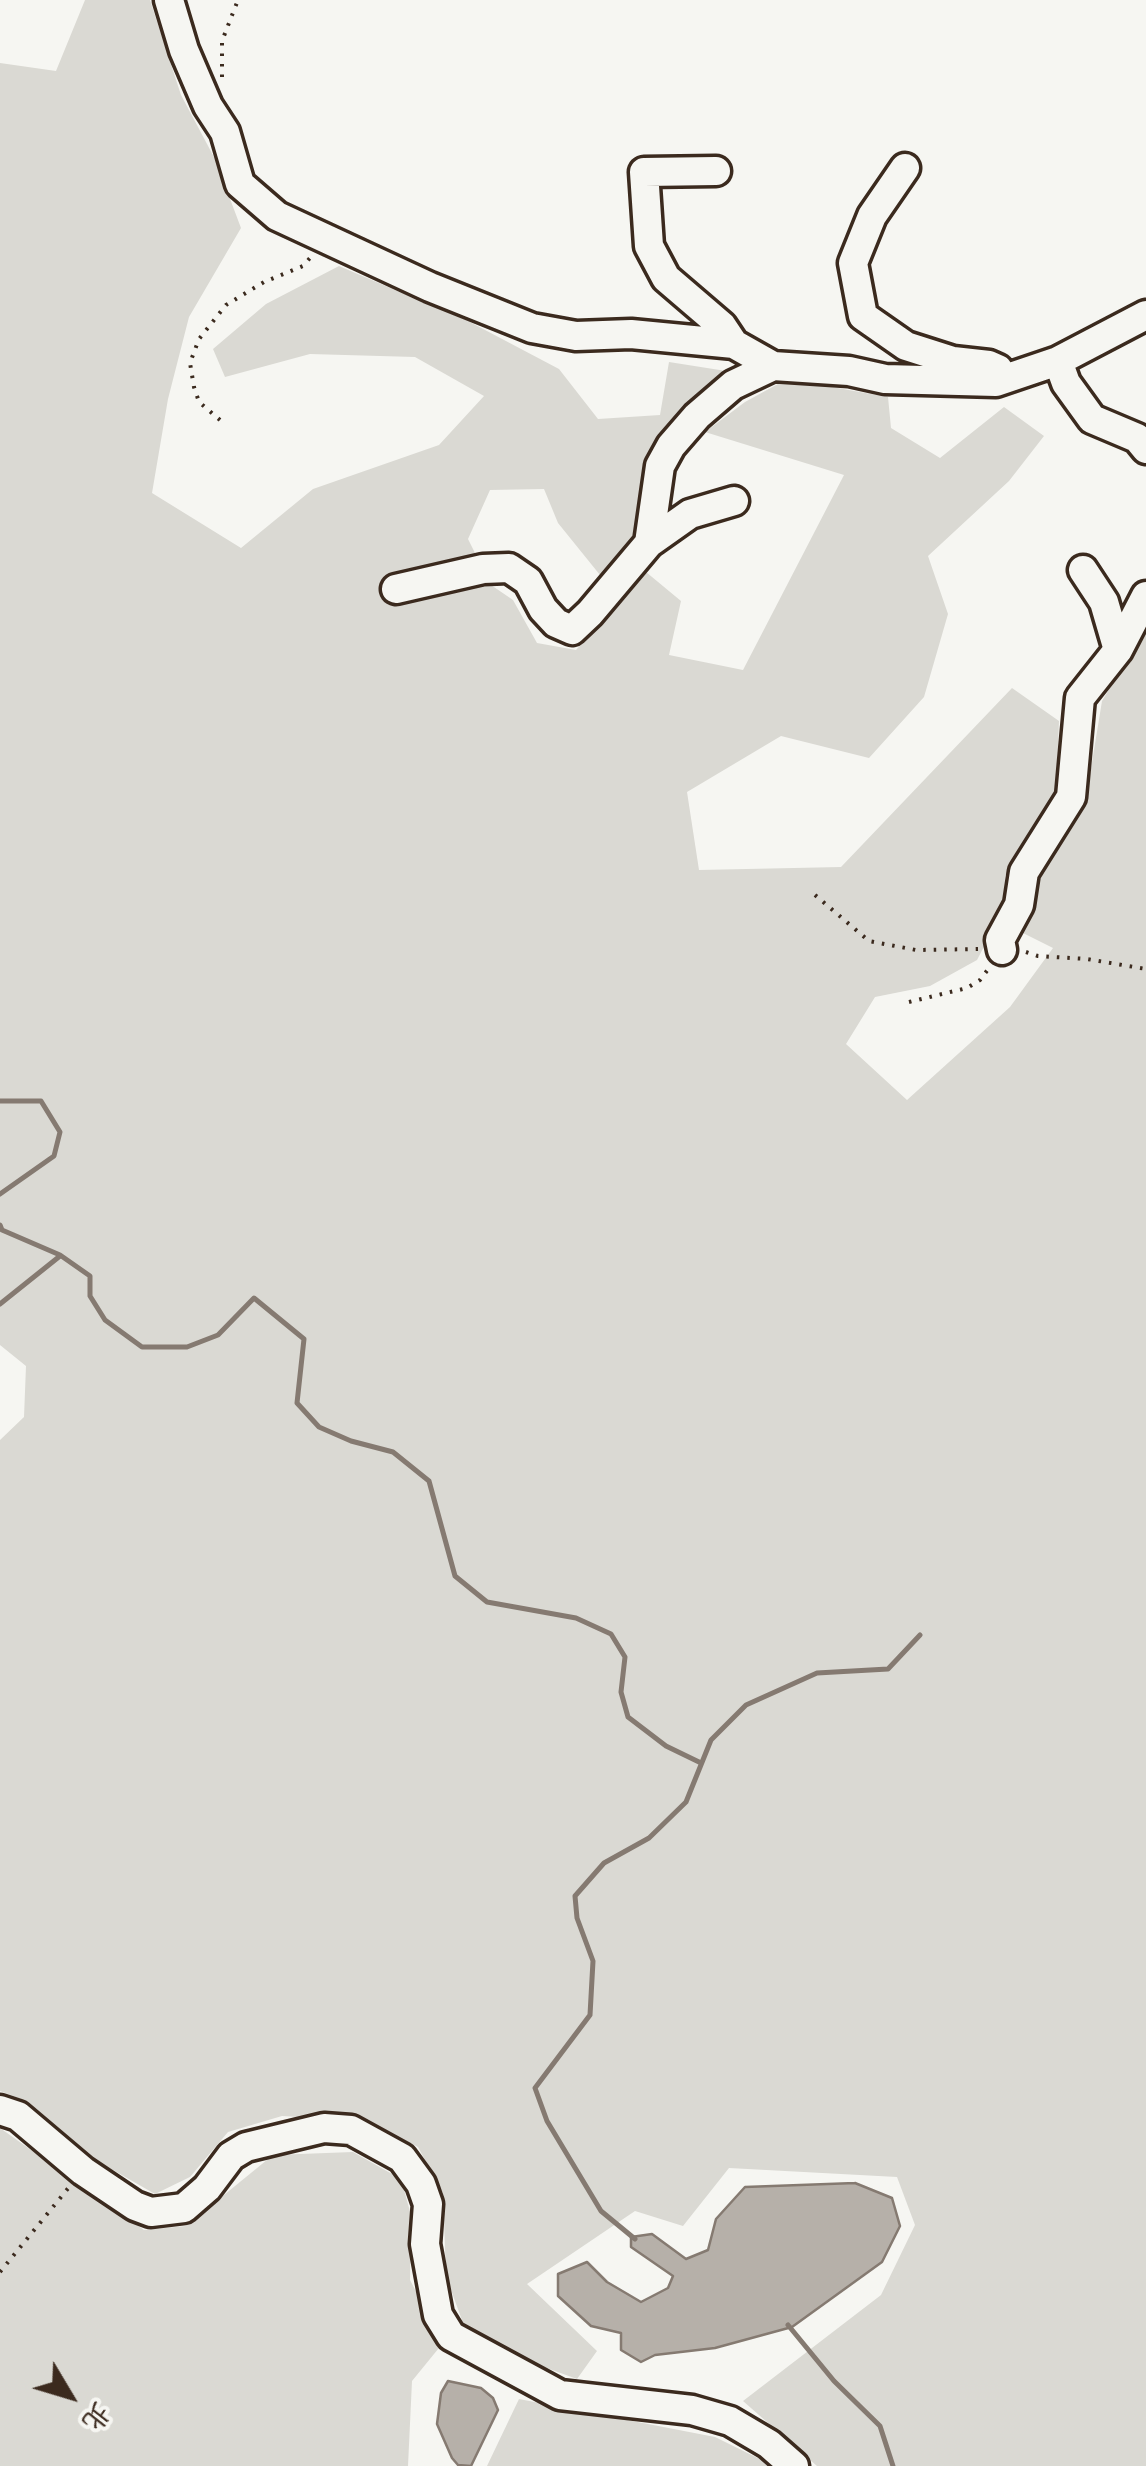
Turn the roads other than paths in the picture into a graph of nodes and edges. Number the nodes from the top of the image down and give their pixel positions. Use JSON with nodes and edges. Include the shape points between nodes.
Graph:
{"nodes":[{"id":1,"x":168,"y":0,"type":"edge"},
{"id":2,"x":905,"y":168,"type":"dead end"},
{"id":3,"x":716,"y":170,"type":"dead end"},
{"id":4,"x":1146,"y":314,"type":"edge"},
{"id":5,"x":734,"y":344,"type":"junction"},
{"id":6,"x":1058,"y":361,"type":"junction"},
{"id":7,"x":773,"y":366,"type":"junction"},
{"id":8,"x":1014,"y":376,"type":"junction"},
{"id":9,"x":1146,"y":449,"type":"edge"},
{"id":10,"x":734,"y":500,"type":"dead end"},
{"id":11,"x":648,"y":543,"type":"junction"},
{"id":12,"x":1083,"y":570,"type":"dead end"},
{"id":13,"x":396,"y":588,"type":"dead end"},
{"id":14,"x":1146,"y":596,"type":"edge"},
{"id":15,"x":1118,"y":650,"type":"junction"},
{"id":16,"x":1002,"y":950,"type":"road end"},
{"id":17,"x":0,"y":2110,"type":"edge"},
{"id":18,"x":794,"y":2466,"type":"edge"}],
"edges":[{"from":1,"to":5,"type":"lane","via":[[240,184],[277,216],[532,328]]},
{"from":2,"to":8,"type":"lane","via":[[872,216],[853,263],[863,316],[906,346]]},
{"from":3,"to":5,"type":"lane","via":[[644,172],[649,246],[666,278]]},
{"from":4,"to":6,"type":"lane"},
{"from":5,"to":7,"type":"lane"},
{"from":6,"to":8,"type":"lane"},
{"from":6,"to":9,"type":"lane","via":[[1092,419],[1137,438]]},
{"from":7,"to":8,"type":"lane","via":[[885,379],[996,382]]},
{"from":7,"to":11,"type":"lane","via":[[733,385],[671,446],[660,466]]},
{"from":10,"to":11,"type":"lane","via":[[690,514]]},
{"from":11,"to":13,"type":"lane","via":[[572,630],[556,622],[528,581],[509,568]]},
{"from":12,"to":15,"type":"lane","via":[[1104,602]]},
{"from":14,"to":15,"type":"lane"},
{"from":15,"to":16,"type":"lane","via":[[1080,698],[1071,797],[1024,872]]},
{"from":17,"to":18,"type":"lane","via":[[18,2116],[83,2171],[152,2212],[184,2208],[246,2147],[324,2128],[351,2130],[402,2158],[421,2184],[438,2315],[450,2336],[560,2395],[692,2410],[730,2421]]}]}
